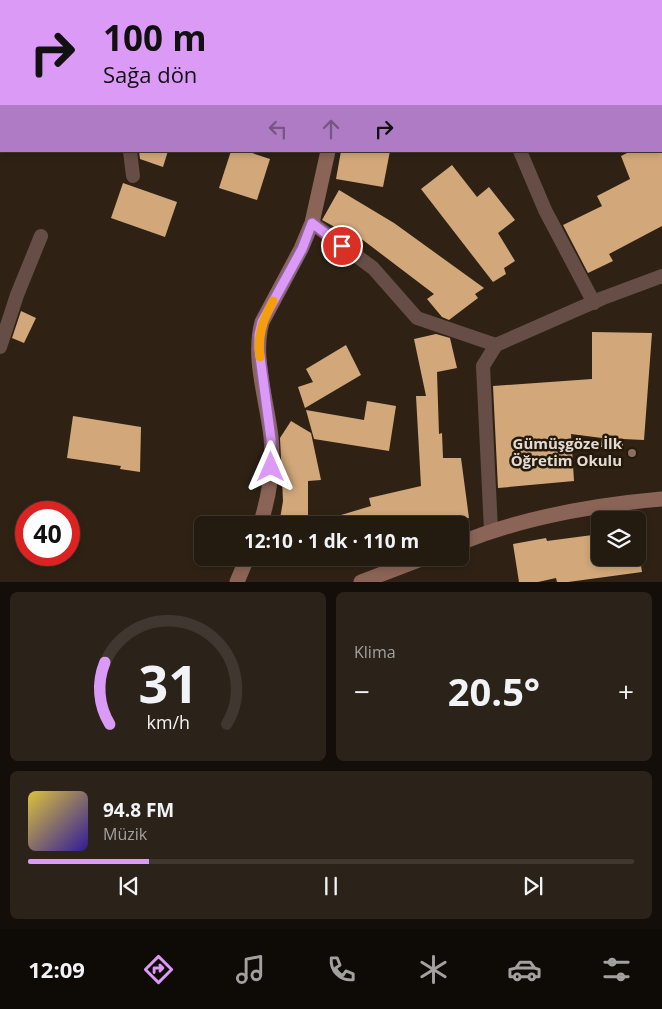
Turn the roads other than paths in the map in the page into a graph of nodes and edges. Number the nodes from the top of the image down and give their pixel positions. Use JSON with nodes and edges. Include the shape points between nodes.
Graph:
{"nodes":[{"id":1,"x":130,"y":152,"type":"edge"},
{"id":2,"x":328,"y":152,"type":"edge"},
{"id":3,"x":520,"y":152,"type":"edge"},
{"id":4,"x":133,"y":176,"type":"dead end"},
{"id":5,"x":312,"y":223,"type":"junction"},
{"id":6,"x":41,"y":236,"type":"dead end"},
{"id":7,"x":662,"y":276,"type":"edge"},
{"id":8,"x":594,"y":302,"type":"junction"},
{"id":9,"x":496,"y":345,"type":"junction"},
{"id":10,"x":0,"y":347,"type":"edge"},
{"id":11,"x":662,"y":499,"type":"edge"},
{"id":12,"x":263,"y":516,"type":"edge"},
{"id":13,"x":491,"y":530,"type":"junction"},
{"id":14,"x":469,"y":539,"type":"edge"},
{"id":15,"x":244,"y":566,"type":"edge"},
{"id":16,"x":403,"y":566,"type":"edge"},
{"id":17,"x":237,"y":582,"type":"edge"},
{"id":18,"x":361,"y":582,"type":"edge"}],
"edges":[{"from":1,"to":4,"type":"street"},
{"from":2,"to":5,"type":"street"},
{"from":3,"to":8,"type":"street","via":[[544,210]]},
{"from":5,"to":9,"type":"street","via":[[373,268],[417,318]]},
{"from":5,"to":12,"type":"street","via":[[302,249],[262,322],[259,335],[271,439],[270,477]]},
{"from":6,"to":10,"type":"street"},
{"from":7,"to":8,"type":"street"},
{"from":8,"to":9,"type":"street"},
{"from":9,"to":13,"type":"street","via":[[483,366]]},
{"from":11,"to":13,"type":"street","via":[[549,516]]},
{"from":13,"to":14,"type":"street"},
{"from":15,"to":17,"type":"street"},
{"from":16,"to":18,"type":"street"}]}
